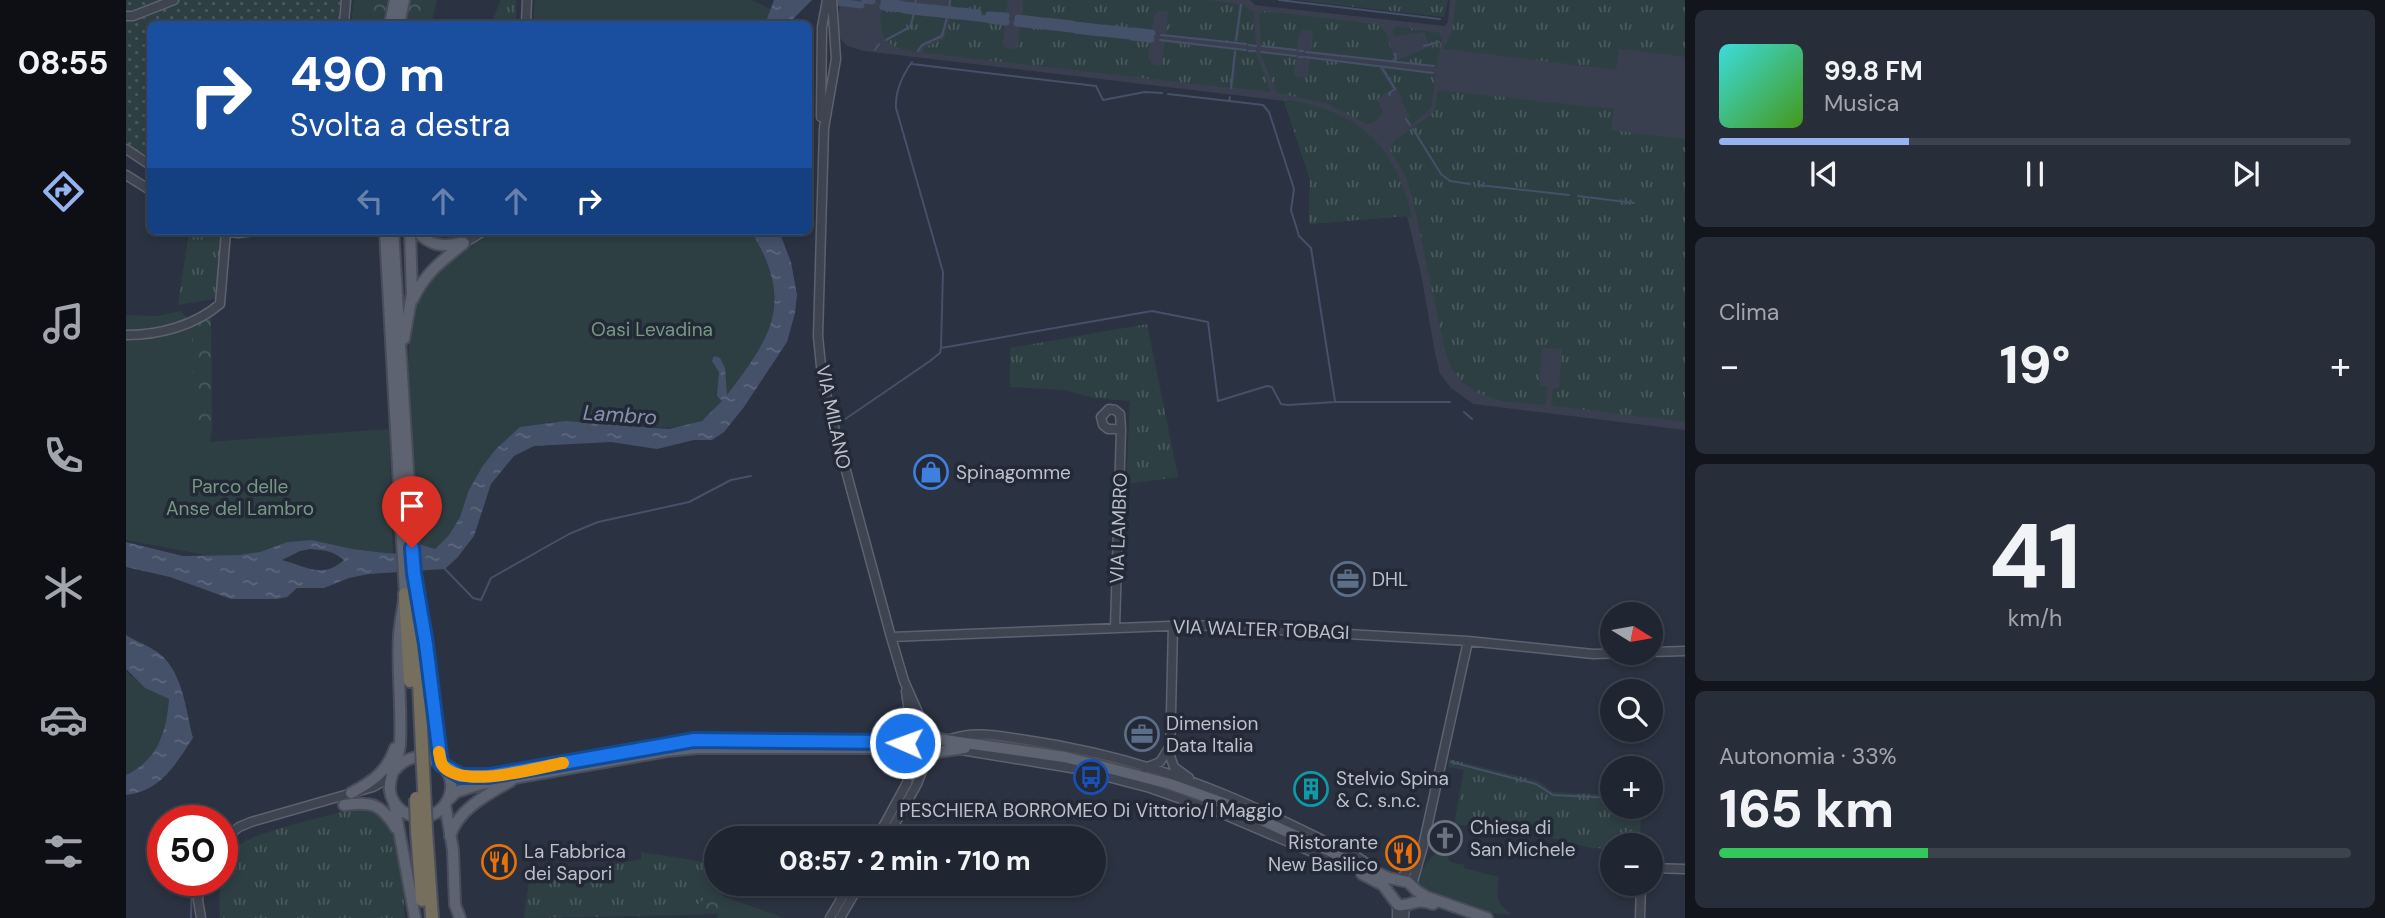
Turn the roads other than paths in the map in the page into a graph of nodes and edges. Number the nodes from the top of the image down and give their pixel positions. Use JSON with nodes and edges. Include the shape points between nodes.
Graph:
{"nodes":[{"id":1,"x":174,"y":0,"type":"edge"},
{"id":2,"x":346,"y":0,"type":"edge"},
{"id":3,"x":395,"y":0,"type":"edge"},
{"id":4,"x":404,"y":0,"type":"edge"},
{"id":5,"x":527,"y":0,"type":"edge"},
{"id":6,"x":830,"y":0,"type":"edge"},
{"id":7,"x":126,"y":16,"type":"edge"},
{"id":8,"x":344,"y":21,"type":"edge"},
{"id":9,"x":391,"y":21,"type":"edge"},
{"id":10,"x":400,"y":21,"type":"edge"},
{"id":11,"x":526,"y":21,"type":"edge"},
{"id":12,"x":824,"y":144,"type":"junction"},
{"id":13,"x":126,"y":149,"type":"edge"},
{"id":14,"x":147,"y":162,"type":"edge"},
{"id":15,"x":126,"y":175,"type":"edge"},
{"id":16,"x":147,"y":188,"type":"edge"},
{"id":17,"x":225,"y":235,"type":"edge"},
{"id":18,"x":385,"y":235,"type":"edge"},
{"id":19,"x":393,"y":235,"type":"edge"},
{"id":20,"x":410,"y":235,"type":"edge"},
{"id":21,"x":421,"y":235,"type":"edge"},
{"id":22,"x":477,"y":235,"type":"edge"},
{"id":23,"x":464,"y":243,"type":"junction"},
{"id":24,"x":411,"y":304,"type":"junction"},
{"id":25,"x":126,"y":335,"type":"edge"},
{"id":26,"x":400,"y":356,"type":"junction"},
{"id":27,"x":1121,"y":429,"type":"dead end"},
{"id":28,"x":407,"y":547,"type":"junction"},
{"id":29,"x":409,"y":573,"type":"junction"},
{"id":30,"x":405,"y":594,"type":"junction"},
{"id":31,"x":1173,"y":625,"type":"junction"},
{"id":32,"x":1115,"y":627,"type":"junction"},
{"id":33,"x":891,"y":637,"type":"junction"},
{"id":34,"x":1468,"y":641,"type":"junction"},
{"id":35,"x":1685,"y":651,"type":"edge"},
{"id":36,"x":1663,"y":652,"type":"edge"},
{"id":37,"x":1600,"y":654,"type":"edge"},
{"id":38,"x":904,"y":681,"type":"junction"},
{"id":39,"x":400,"y":700,"type":"junction"},
{"id":40,"x":929,"y":736,"type":"junction"},
{"id":41,"x":907,"y":738,"type":"junction"},
{"id":42,"x":950,"y":745,"type":"junction"},
{"id":43,"x":1170,"y":745,"type":"junction"},
{"id":44,"x":418,"y":748,"type":"junction"},
{"id":45,"x":908,"y":757,"type":"junction"},
{"id":46,"x":929,"y":758,"type":"junction"},
{"id":47,"x":443,"y":766,"type":"junction"},
{"id":48,"x":1145,"y":768,"type":"junction"},
{"id":49,"x":392,"y":774,"type":"junction"},
{"id":50,"x":519,"y":777,"type":"junction"},
{"id":51,"x":1204,"y":787,"type":"junction"},
{"id":52,"x":351,"y":793,"type":"junction"},
{"id":53,"x":446,"y":802,"type":"junction"},
{"id":54,"x":394,"y":803,"type":"junction"},
{"id":55,"x":344,"y":805,"type":"dead end"},
{"id":56,"x":426,"y":817,"type":"junction"},
{"id":57,"x":884,"y":826,"type":"edge"},
{"id":58,"x":894,"y":826,"type":"edge"},
{"id":59,"x":238,"y":828,"type":"edge"},
{"id":60,"x":422,"y":830,"type":"junction"},
{"id":61,"x":401,"y":836,"type":"junction"},
{"id":62,"x":1298,"y":838,"type":"junction"},
{"id":63,"x":451,"y":841,"type":"junction"},
{"id":64,"x":1422,"y":851,"type":"junction"},
{"id":65,"x":1338,"y":863,"type":"junction"},
{"id":66,"x":1663,"y":868,"type":"edge"},
{"id":67,"x":1685,"y":869,"type":"edge"},
{"id":68,"x":1378,"y":873,"type":"junction"},
{"id":69,"x":1399,"y":881,"type":"junction"},
{"id":70,"x":1413,"y":887,"type":"junction"},
{"id":71,"x":198,"y":896,"type":"edge"},
{"id":72,"x":843,"y":896,"type":"edge"},
{"id":73,"x":853,"y":896,"type":"edge"},
{"id":74,"x":1641,"y":896,"type":"edge"},
{"id":75,"x":1401,"y":902,"type":"junction"},
{"id":76,"x":454,"y":917,"type":"edge"},
{"id":77,"x":201,"y":918,"type":"edge"},
{"id":78,"x":415,"y":918,"type":"edge"},
{"id":79,"x":424,"y":918,"type":"edge"},
{"id":80,"x":432,"y":918,"type":"edge"},
{"id":81,"x":831,"y":918,"type":"edge"},
{"id":82,"x":840,"y":918,"type":"edge"},
{"id":83,"x":1397,"y":918,"type":"edge"},
{"id":84,"x":1404,"y":918,"type":"edge"},
{"id":85,"x":1468,"y":918,"type":"edge"},
{"id":86,"x":1487,"y":918,"type":"edge"},
{"id":87,"x":1640,"y":918,"type":"edge"}],
"edges":[{"from":1,"to":7,"type":"street"},
{"from":2,"to":8,"type":"street"},
{"from":3,"to":9,"type":"main road"},
{"from":4,"to":10,"type":"main road"},
{"from":5,"to":11,"type":"street"},
{"from":6,"to":12,"type":"street","name":"VIA MILANO","via":[[821,36]]},
{"from":6,"to":12,"type":"street","name":"VIA MILANO","via":[[835,72],[825,112]]},
{"from":12,"to":33,"type":"street","name":"VIA MILANO","via":[[818,335],[822,376]]},
{"from":13,"to":14,"type":"street"},
{"from":15,"to":16,"type":"street"},
{"from":17,"to":25,"type":"street","via":[[220,304],[177,327]]},
{"from":18,"to":28,"type":"main road"},
{"from":19,"to":26,"type":"main road"},
{"from":20,"to":24,"type":"main road"},
{"from":21,"to":23,"type":"main road","via":[[439,245]]},
{"from":22,"to":23,"type":"street"},
{"from":23,"to":24,"type":"main road","via":[[428,274]]},
{"from":24,"to":26,"type":"main road"},
{"from":26,"to":28,"type":"main road"},
{"from":27,"to":32,"type":"street","name":"VIA LAMBRO"},
{"from":28,"to":29,"type":"main road"},
{"from":29,"to":30,"type":"main road"},
{"from":29,"to":44,"type":"highway"},
{"from":29,"to":47,"type":"main road","via":[[426,644]]},
{"from":30,"to":39,"type":"main road","via":[[399,635]]},
{"from":30,"to":44,"type":"highway"},
{"from":31,"to":32,"type":"street","name":"VIA WALTER TOBAGI"},
{"from":31,"to":34,"type":"street","name":"VIA WALTER TOBAGI"},
{"from":31,"to":43,"type":"street"},
{"from":32,"to":33,"type":"street","name":"VIA WALTER TOBAGI"},
{"from":33,"to":38,"type":"street","name":"VIA MILANO"},
{"from":34,"to":37,"type":"street","name":"VIA WALTER TOBAGI"},
{"from":34,"to":64,"type":"street"},
{"from":35,"to":36,"type":"street"},
{"from":38,"to":40,"type":"street","name":"VIA MILANO"},
{"from":38,"to":41,"type":"street","name":"VIA MILANO","via":[[910,721]]},
{"from":39,"to":49,"type":"main road","via":[[400,749]]},
{"from":39,"to":52,"type":"main road","via":[[398,733],[389,762],[372,782]]},
{"from":40,"to":41,"type":"main road","via":[[916,733]]},
{"from":40,"to":42,"type":"main road"},
{"from":40,"to":46,"type":"main road","via":[[934,746]]},
{"from":41,"to":45,"type":"main road"},
{"from":41,"to":47,"type":"main road","via":[[891,742],[694,740],[489,776],[468,777]]},
{"from":42,"to":46,"type":"main road"},
{"from":42,"to":48,"type":"street","via":[[976,733]]},
{"from":42,"to":62,"type":"main road","via":[[993,745],[1091,762],[1226,804]]},
{"from":42,"to":65,"type":"street","via":[[1150,788]]},
{"from":43,"to":48,"type":"street","via":[[1160,762]]},
{"from":43,"to":51,"type":"street","via":[[1174,767]]},
{"from":44,"to":60,"type":"highway","bridge":true},
{"from":45,"to":46,"type":"main road","via":[[917,762]]},
{"from":45,"to":50,"type":"main road","via":[[885,748],[698,748]]},
{"from":45,"to":57,"type":"street","via":[[907,783]]},
{"from":46,"to":58,"type":"street"},
{"from":47,"to":49,"type":"main road","via":[[419,756],[404,760]]},
{"from":47,"to":53,"type":"main road","via":[[451,784]]},
{"from":48,"to":51,"type":"street"},
{"from":49,"to":52,"type":"street","via":[[381,785]]},
{"from":49,"to":54,"type":"main road"},
{"from":50,"to":53,"type":"main road","via":[[465,788]]},
{"from":50,"to":63,"type":"main road","via":[[466,810]]},
{"from":51,"to":68,"type":"street","via":[[1356,856]]},
{"from":52,"to":59,"type":"street"},
{"from":53,"to":56,"type":"main road"},
{"from":53,"to":63,"type":"main road"},
{"from":54,"to":56,"type":"main road","via":[[409,815]]},
{"from":54,"to":61,"type":"main road"},
{"from":55,"to":61,"type":"main road","via":[[375,806]]},
{"from":56,"to":63,"type":"main road","via":[[438,822]]},
{"from":60,"to":79,"type":"highway"},
{"from":60,"to":80,"type":"highway"},
{"from":61,"to":78,"type":"main road"},
{"from":62,"to":65,"type":"main road"},
{"from":62,"to":68,"type":"main road"},
{"from":63,"to":76,"type":"main road"},
{"from":64,"to":69,"type":"street"},
{"from":64,"to":70,"type":"street"},
{"from":65,"to":75,"type":"main road","via":[[1379,882]]},
{"from":66,"to":67,"type":"street"},
{"from":68,"to":69,"type":"main road"},
{"from":69,"to":70,"type":"main road"},
{"from":69,"to":75,"type":"main road","via":[[1392,888]]},
{"from":70,"to":75,"type":"main road"},
{"from":70,"to":86,"type":"main road"},
{"from":71,"to":77,"type":"street"},
{"from":72,"to":81,"type":"street"},
{"from":73,"to":82,"type":"street"},
{"from":74,"to":87,"type":"street"},
{"from":75,"to":83,"type":"street"},
{"from":75,"to":84,"type":"street"},
{"from":75,"to":85,"type":"main road","via":[[1426,902]]}]}
